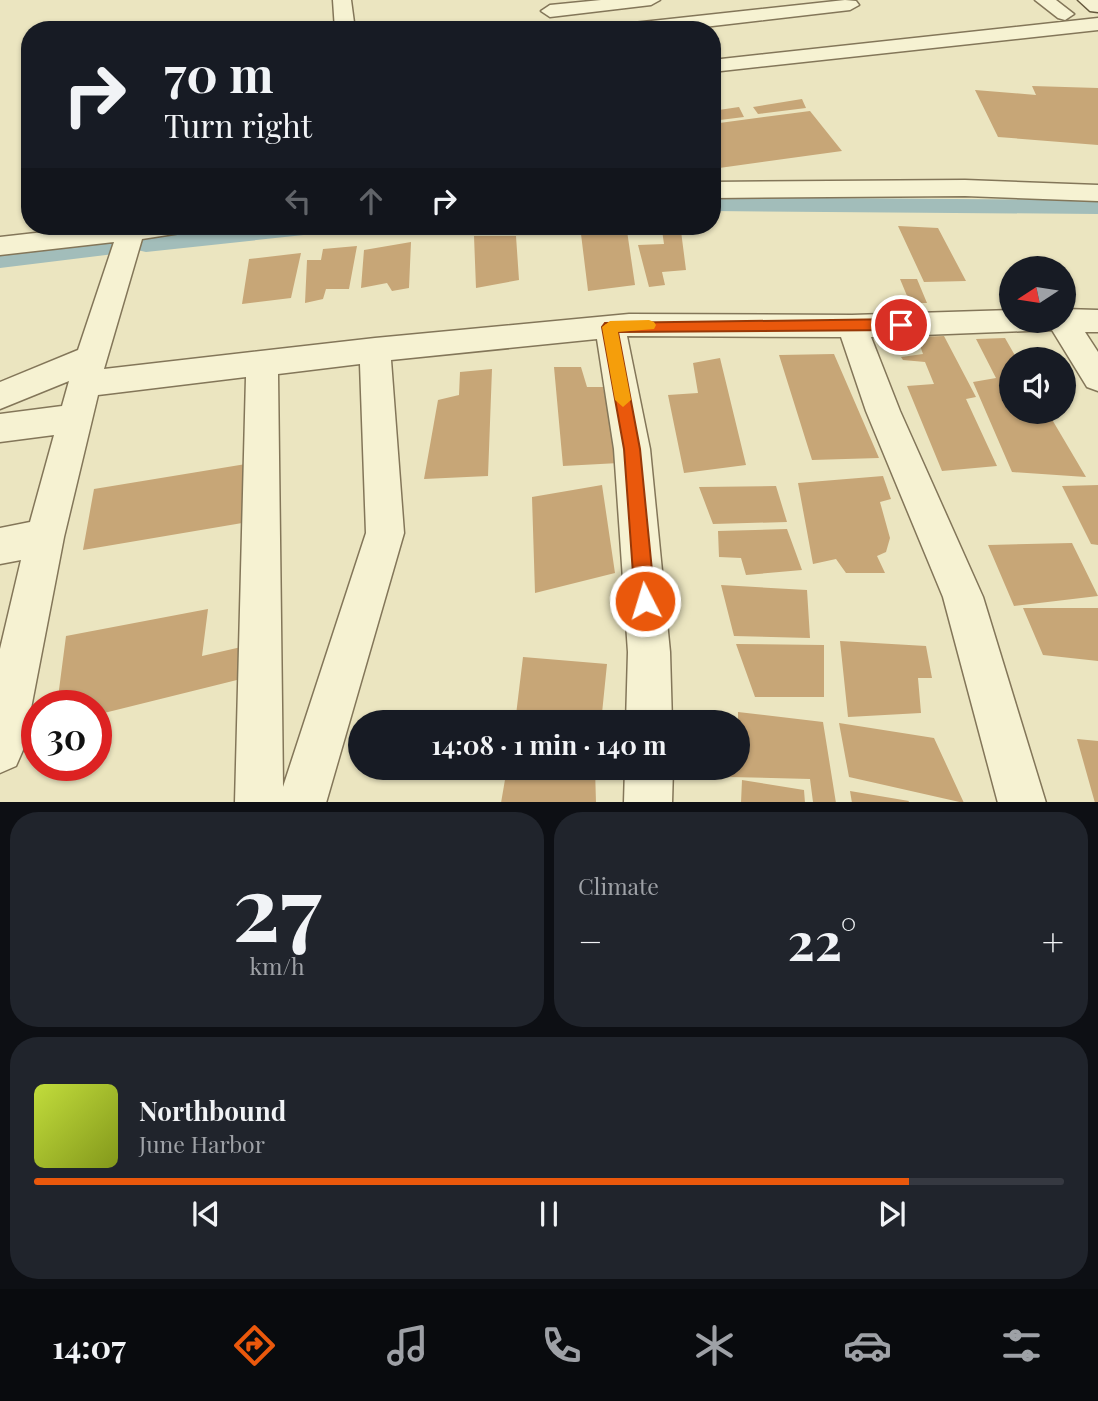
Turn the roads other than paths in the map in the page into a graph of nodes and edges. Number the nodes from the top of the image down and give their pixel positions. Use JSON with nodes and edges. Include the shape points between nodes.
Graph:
{"nodes":[{"id":1,"x":342,"y":0,"type":"edge"},
{"id":2,"x":651,"y":0,"type":"edge"},
{"id":3,"x":752,"y":0,"type":"edge"},
{"id":4,"x":1044,"y":0,"type":"edge"},
{"id":5,"x":851,"y":3,"type":"edge"},
{"id":6,"x":1093,"y":3,"type":"edge"},
{"id":7,"x":547,"y":6,"type":"edge"},
{"id":8,"x":1065,"y":14,"type":"junction"},
{"id":9,"x":726,"y":19,"type":"junction"},
{"id":10,"x":344,"y":21,"type":"edge"},
{"id":11,"x":707,"y":21,"type":"edge"},
{"id":12,"x":1098,"y":24,"type":"edge"},
{"id":13,"x":835,"y":38,"type":"junction"},
{"id":14,"x":793,"y":43,"type":"junction"},
{"id":15,"x":721,"y":53,"type":"edge"},
{"id":16,"x":721,"y":63,"type":"edge"},
{"id":17,"x":721,"y":190,"type":"edge"},
{"id":18,"x":1098,"y":193,"type":"edge"},
{"id":19,"x":96,"y":235,"type":"edge"},
{"id":20,"x":129,"y":235,"type":"edge"},
{"id":21,"x":0,"y":246,"type":"edge"},
{"id":22,"x":1076,"y":320,"type":"edge"},
{"id":23,"x":1098,"y":321,"type":"edge"},
{"id":24,"x":999,"y":322,"type":"edge"},
{"id":25,"x":852,"y":326,"type":"junction"},
{"id":26,"x":610,"y":327,"type":"junction"},
{"id":27,"x":1070,"y":333,"type":"edge"},
{"id":28,"x":375,"y":350,"type":"junction"},
{"id":29,"x":262,"y":363,"type":"junction"},
{"id":30,"x":1098,"y":377,"type":"edge"},
{"id":31,"x":84,"y":387,"type":"junction"},
{"id":32,"x":0,"y":396,"type":"edge"},
{"id":33,"x":0,"y":428,"type":"edge"},
{"id":34,"x":46,"y":537,"type":"junction"},
{"id":35,"x":0,"y":547,"type":"edge"},
{"id":36,"x":649,"y":710,"type":"edge"},
{"id":37,"x":0,"y":750,"type":"edge"},
{"id":38,"x":649,"y":780,"type":"edge"},
{"id":39,"x":259,"y":802,"type":"edge"},
{"id":40,"x":302,"y":802,"type":"edge"},
{"id":41,"x":648,"y":802,"type":"edge"},
{"id":42,"x":1023,"y":802,"type":"edge"}],
"edges":[{"from":1,"to":10,"type":"street"},
{"from":2,"to":7,"type":"street"},
{"from":3,"to":9,"type":"street","via":[[684,5]]},
{"from":4,"to":8,"type":"street"},
{"from":5,"to":9,"type":"street"},
{"from":5,"to":13,"type":"street"},
{"from":6,"to":8,"type":"street"},
{"from":8,"to":13,"type":"street"},
{"from":9,"to":11,"type":"street"},
{"from":9,"to":14,"type":"street"},
{"from":12,"to":13,"type":"street"},
{"from":13,"to":14,"type":"street"},
{"from":14,"to":15,"type":"street"},
{"from":14,"to":16,"type":"street"},
{"from":17,"to":18,"type":"street","via":[[965,188]]},
{"from":19,"to":21,"type":"street"},
{"from":20,"to":31,"type":"street"},
{"from":22,"to":23,"type":"street"},
{"from":24,"to":25,"type":"street"},
{"from":25,"to":26,"type":"street"},
{"from":25,"to":42,"type":"street","via":[[883,411],[963,597]]},
{"from":26,"to":28,"type":"street"},
{"from":26,"to":36,"type":"street","via":[[632,449],[649,652]]},
{"from":27,"to":30,"type":"street"},
{"from":28,"to":29,"type":"street"},
{"from":28,"to":40,"type":"street","via":[[386,533]]},
{"from":29,"to":31,"type":"street"},
{"from":29,"to":39,"type":"street"},
{"from":31,"to":32,"type":"street"},
{"from":31,"to":33,"type":"street"},
{"from":31,"to":34,"type":"street"},
{"from":34,"to":35,"type":"street"},
{"from":34,"to":37,"type":"street"},
{"from":38,"to":41,"type":"street"}]}
